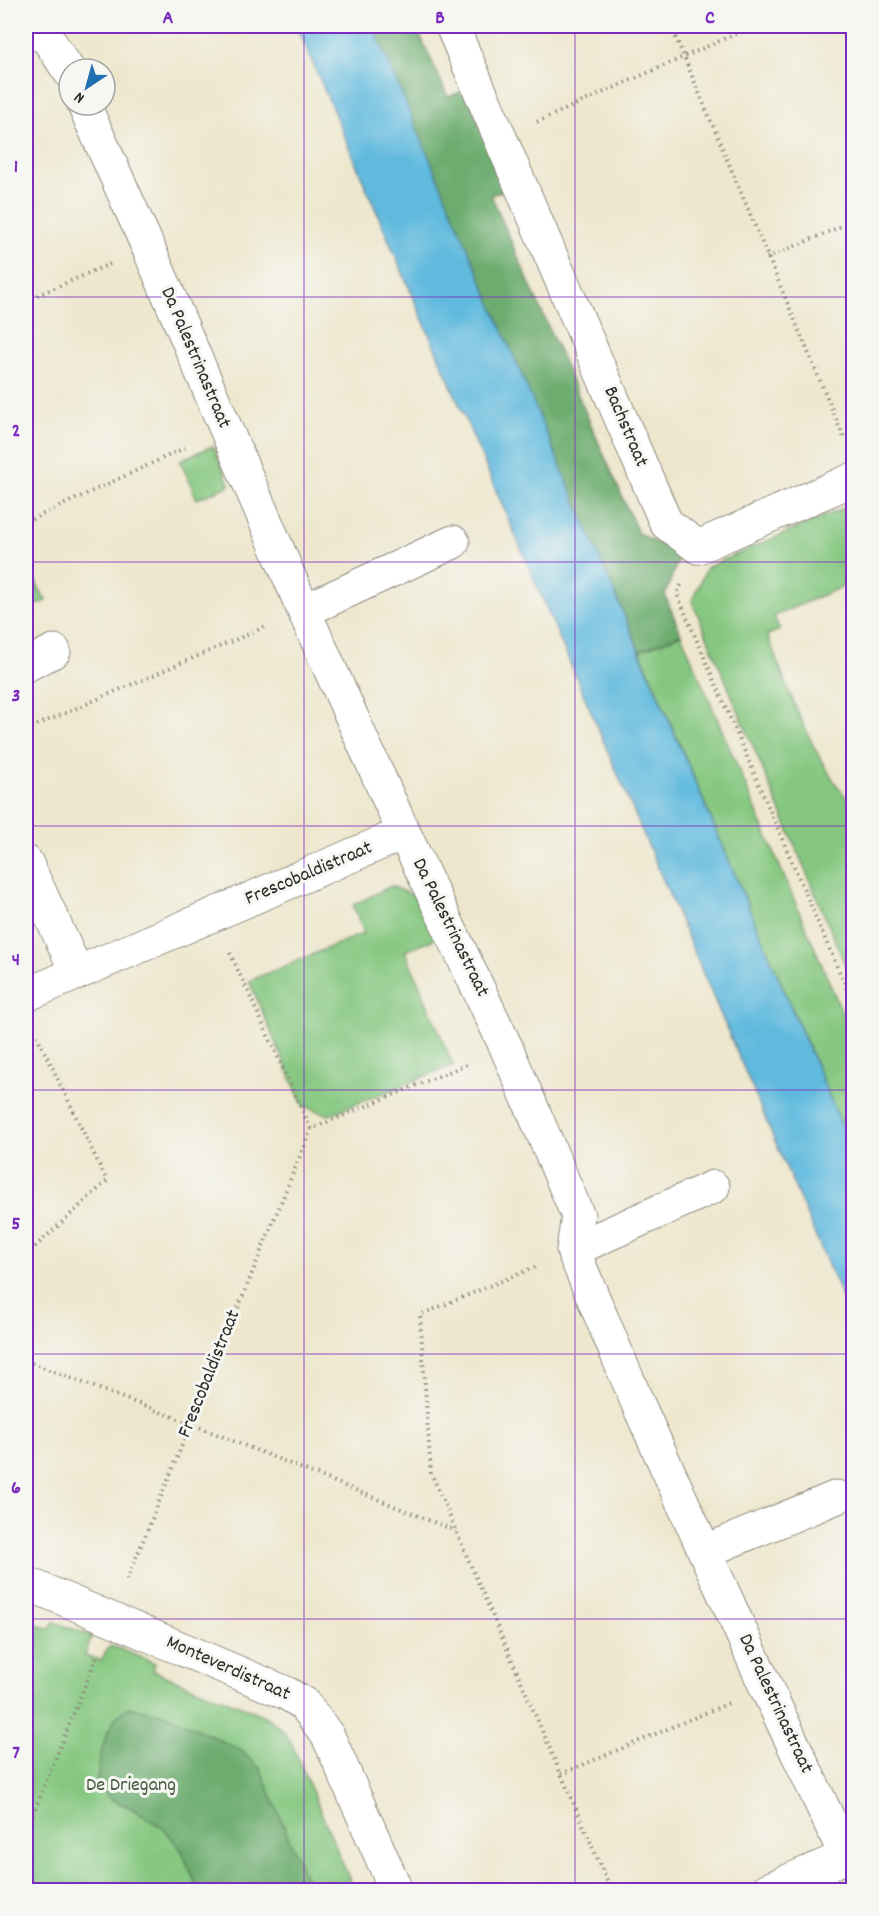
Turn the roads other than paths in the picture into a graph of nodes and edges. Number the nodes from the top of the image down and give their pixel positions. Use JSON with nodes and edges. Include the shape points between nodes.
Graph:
{"nodes":[{"id":1,"x":452,"y":26,"type":"edge"},
{"id":2,"x":26,"y":34,"type":"edge"},
{"id":3,"x":61,"y":57,"type":"edge"},
{"id":4,"x":89,"y":117,"type":"edge"},
{"id":5,"x":851,"y":464,"type":"edge"},
{"id":6,"x":453,"y":542,"type":"dead end"},
{"id":7,"x":304,"y":610,"type":"junction"},
{"id":8,"x":404,"y":833,"type":"junction"},
{"id":9,"x":26,"y":862,"type":"edge"},
{"id":10,"x":77,"y":973,"type":"junction"},
{"id":11,"x":26,"y":995,"type":"edge"},
{"id":12,"x":712,"y":1187,"type":"dead end"},
{"id":13,"x":573,"y":1250,"type":"junction"},
{"id":14,"x":837,"y":1497,"type":"dead end"},
{"id":15,"x":706,"y":1551,"type":"junction"},
{"id":16,"x":26,"y":1583,"type":"edge"},
{"id":17,"x":850,"y":1855,"type":"edge"},
{"id":18,"x":396,"y":1890,"type":"edge"},
{"id":19,"x":767,"y":1890,"type":"edge"}],
"edges":[{"from":1,"to":5,"type":"street","name":"Bachstraat","via":[[666,523],[698,547]]},
{"from":2,"to":3,"type":"street","via":[[44,33]]},
{"from":4,"to":7,"type":"street","name":"Da Palestrinastraat"},
{"from":6,"to":7,"type":"street"},
{"from":7,"to":8,"type":"street","name":"Da Palestrinastraat"},
{"from":8,"to":10,"type":"street","name":"Frescobaldistraat"},
{"from":8,"to":13,"type":"street","name":"Da Palestrinastraat","via":[[506,1047],[578,1216]]},
{"from":9,"to":10,"type":"street"},
{"from":10,"to":11,"type":"street","name":"Frescobaldistraat"},
{"from":12,"to":13,"type":"street"},
{"from":13,"to":15,"type":"street","name":"Da Palestrinastraat"},
{"from":14,"to":15,"type":"street"},
{"from":15,"to":17,"type":"street","name":"Da Palestrinastraat","via":[[766,1687]]},
{"from":16,"to":18,"type":"street","name":"Monteverdistraat","via":[[304,1704],[328,1736]]},
{"from":17,"to":19,"type":"street","name":"Da Palestrinastraat"}]}
